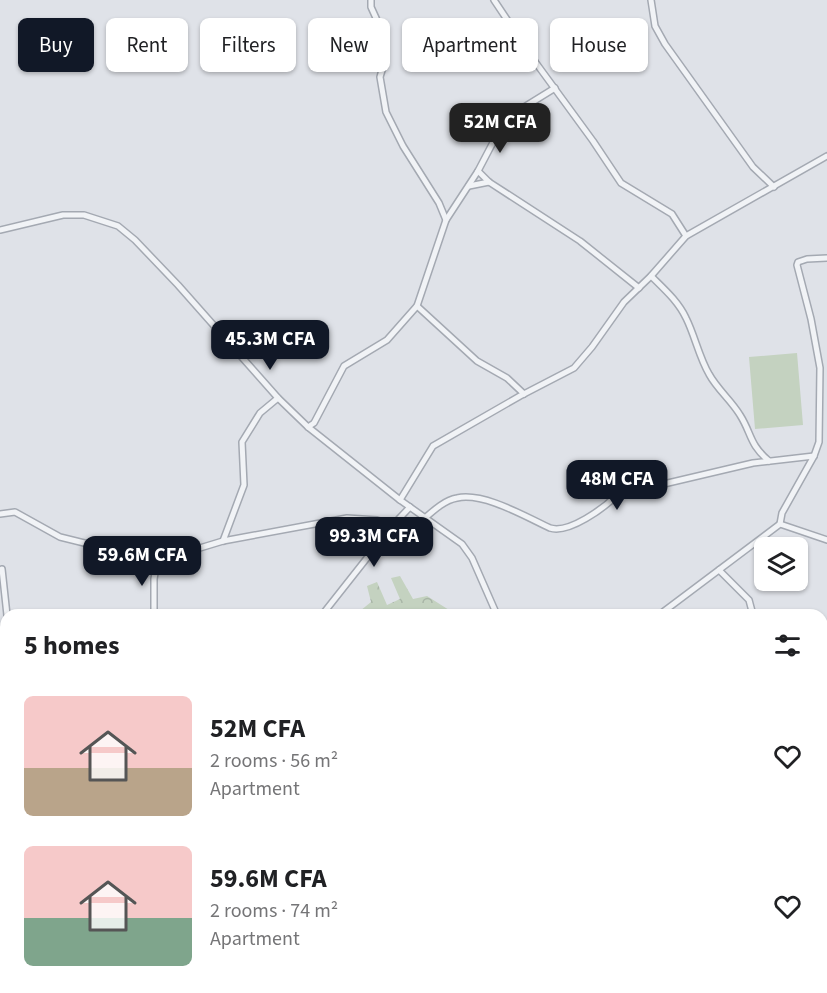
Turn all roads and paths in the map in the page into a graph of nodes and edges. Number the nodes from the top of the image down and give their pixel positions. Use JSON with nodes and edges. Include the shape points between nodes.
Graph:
{"nodes":[{"id":1,"x":371,"y":0,"type":"edge"},
{"id":2,"x":494,"y":0,"type":"edge"},
{"id":3,"x":651,"y":0,"type":"edge"},
{"id":4,"x":555,"y":88,"type":"junction"},
{"id":5,"x":827,"y":156,"type":"edge"},
{"id":6,"x":478,"y":171,"type":"junction"},
{"id":7,"x":489,"y":182,"type":"junction"},
{"id":8,"x":469,"y":186,"type":"junction"},
{"id":9,"x":774,"y":187,"type":"junction"},
{"id":10,"x":446,"y":220,"type":"junction"},
{"id":11,"x":0,"y":230,"type":"edge"},
{"id":12,"x":686,"y":236,"type":"junction"},
{"id":13,"x":827,"y":258,"type":"edge"},
{"id":14,"x":651,"y":276,"type":"junction"},
{"id":15,"x":639,"y":288,"type":"junction"},
{"id":16,"x":417,"y":306,"type":"junction"},
{"id":17,"x":524,"y":394,"type":"junction"},
{"id":18,"x":278,"y":398,"type":"junction"},
{"id":19,"x":308,"y":427,"type":"junction"},
{"id":20,"x":814,"y":456,"type":"junction"},
{"id":21,"x":769,"y":461,"type":"junction"},
{"id":22,"x":400,"y":500,"type":"junction"},
{"id":23,"x":410,"y":507,"type":"junction"},
{"id":24,"x":0,"y":514,"type":"edge"},
{"id":25,"x":425,"y":518,"type":"junction"},
{"id":26,"x":780,"y":524,"type":"junction"},
{"id":27,"x":393,"y":525,"type":"junction"},
{"id":28,"x":827,"y":540,"type":"edge"},
{"id":29,"x":223,"y":541,"type":"junction"},
{"id":30,"x":157,"y":561,"type":"junction"},
{"id":31,"x":2,"y":569,"type":"dead end"},
{"id":32,"x":719,"y":570,"type":"junction"},
{"id":33,"x":6,"y":609,"type":"edge"},
{"id":34,"x":154,"y":609,"type":"edge"},
{"id":35,"x":327,"y":609,"type":"edge"},
{"id":36,"x":495,"y":609,"type":"edge"},
{"id":37,"x":667,"y":609,"type":"edge"},
{"id":38,"x":751,"y":609,"type":"edge"}],
"edges":[{"from":1,"to":10,"type":"street","via":[[386,40],[386,60],[380,77],[386,112]]},
{"from":2,"to":4,"type":"street"},
{"from":3,"to":9,"type":"street","via":[[655,26],[665,44],[753,167]]},
{"from":4,"to":6,"type":"street","via":[[513,114],[499,131]]},
{"from":4,"to":12,"type":"street","via":[[621,183],[672,214]]},
{"from":5,"to":9,"type":"street"},
{"from":6,"to":7,"type":"street"},
{"from":6,"to":8,"type":"street"},
{"from":7,"to":8,"type":"street"},
{"from":7,"to":15,"type":"street","via":[[580,241]]},
{"from":8,"to":10,"type":"street"},
{"from":9,"to":12,"type":"street"},
{"from":10,"to":16,"type":"street"},
{"from":11,"to":18,"type":"street","via":[[63,215],[84,215],[118,226],[178,285]]},
{"from":12,"to":14,"type":"street"},
{"from":13,"to":20,"type":"street","via":[[807,259],[797,265],[820,368],[819,442]]},
{"from":14,"to":15,"type":"street"},
{"from":14,"to":21,"type":"street","via":[[679,306],[708,373]]},
{"from":15,"to":17,"type":"street","via":[[574,368]]},
{"from":16,"to":17,"type":"street","via":[[477,361],[507,378]]},
{"from":16,"to":19,"type":"street","via":[[387,340],[344,366],[314,423]]},
{"from":17,"to":22,"type":"street","via":[[433,446]]},
{"from":18,"to":19,"type":"street"},
{"from":18,"to":29,"type":"street","via":[[260,413],[243,442],[244,484]]},
{"from":19,"to":22,"type":"street"},
{"from":20,"to":21,"type":"street"},
{"from":20,"to":26,"type":"street","via":[[782,513]]},
{"from":21,"to":25,"type":"street","via":[[617,495],[605,507],[560,530],[492,502],[466,497],[452,499]]},
{"from":22,"to":23,"type":"street"},
{"from":23,"to":25,"type":"street"},
{"from":23,"to":27,"type":"street"},
{"from":24,"to":30,"type":"street","via":[[15,513],[60,537]]},
{"from":25,"to":36,"type":"street","via":[[462,544]]},
{"from":26,"to":28,"type":"street"},
{"from":26,"to":32,"type":"street"},
{"from":27,"to":29,"type":"street","via":[[347,518]]},
{"from":27,"to":35,"type":"street"},
{"from":29,"to":30,"type":"street"},
{"from":30,"to":34,"type":"street"},
{"from":31,"to":33,"type":"street"},
{"from":32,"to":37,"type":"street"},
{"from":32,"to":38,"type":"street","via":[[749,600]]}]}
